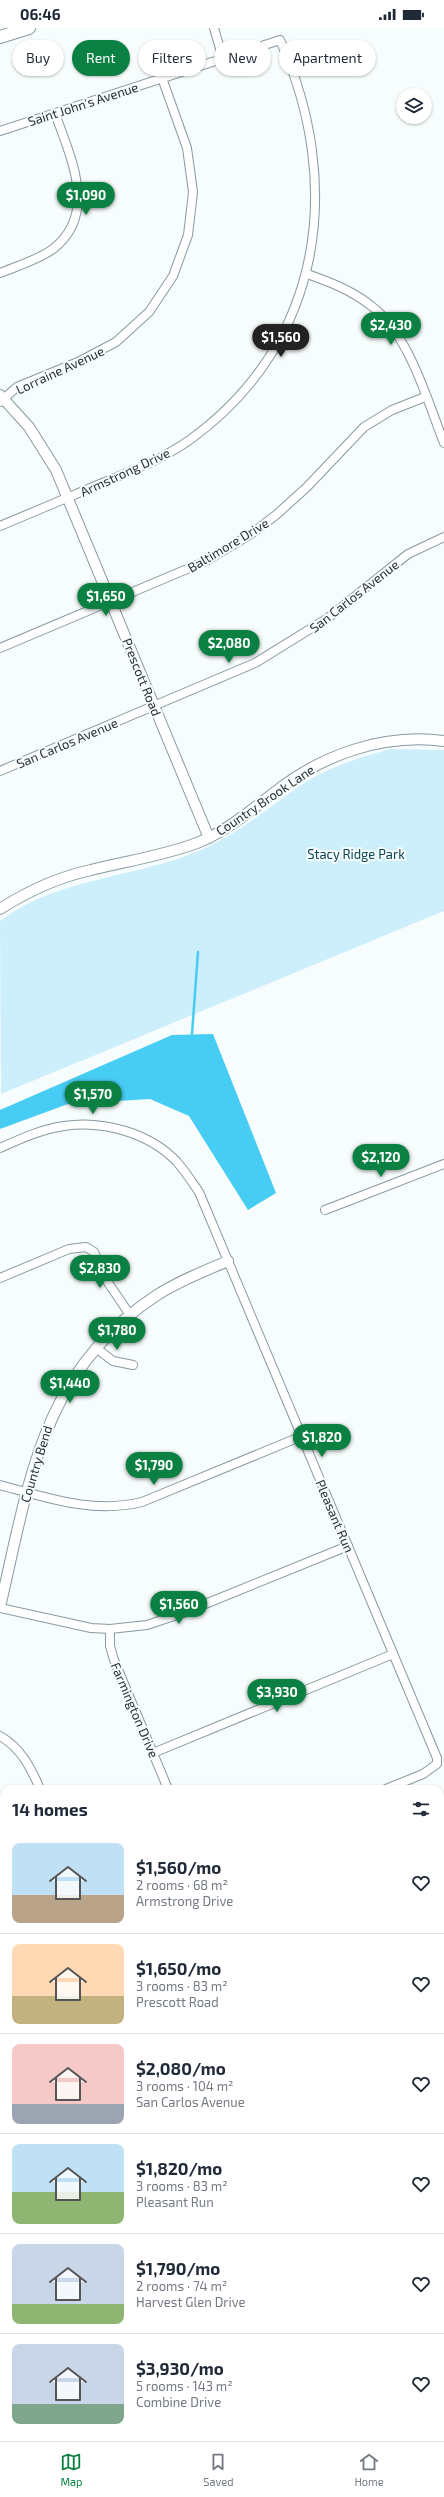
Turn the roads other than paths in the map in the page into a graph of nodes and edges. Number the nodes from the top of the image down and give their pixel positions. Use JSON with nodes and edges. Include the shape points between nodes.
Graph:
{"nodes":[{"id":1,"x":29,"y":28,"type":"edge"},
{"id":2,"x":214,"y":28,"type":"edge"},
{"id":3,"x":0,"y":37,"type":"edge"},
{"id":4,"x":217,"y":40,"type":"edge"},
{"id":5,"x":214,"y":62,"type":"edge"},
{"id":6,"x":294,"y":76,"type":"edge"},
{"id":7,"x":162,"y":78,"type":"junction"},
{"id":8,"x":55,"y":113,"type":"junction"},
{"id":9,"x":0,"y":131,"type":"edge"},
{"id":10,"x":0,"y":273,"type":"edge"},
{"id":11,"x":307,"y":274,"type":"junction"},
{"id":12,"x":425,"y":397,"type":"junction"},
{"id":13,"x":1,"y":398,"type":"edge"},
{"id":14,"x":444,"y":443,"type":"edge"},
{"id":15,"x":69,"y":497,"type":"junction"},
{"id":16,"x":0,"y":526,"type":"edge"},
{"id":17,"x":444,"y":537,"type":"edge"},
{"id":18,"x":111,"y":601,"type":"junction"},
{"id":19,"x":0,"y":648,"type":"edge"},
{"id":20,"x":155,"y":707,"type":"junction"},
{"id":21,"x":444,"y":741,"type":"edge"},
{"id":22,"x":0,"y":771,"type":"edge"},
{"id":23,"x":208,"y":838,"type":"junction"},
{"id":24,"x":0,"y":909,"type":"edge"},
{"id":25,"x":0,"y":1148,"type":"edge"},
{"id":26,"x":444,"y":1164,"type":"edge"},
{"id":27,"x":325,"y":1210,"type":"dead end"},
{"id":28,"x":228,"y":1261,"type":"junction"},
{"id":29,"x":0,"y":1278,"type":"edge"},
{"id":30,"x":130,"y":1315,"type":"junction"},
{"id":31,"x":96,"y":1348,"type":"junction"},
{"id":32,"x":133,"y":1365,"type":"dead end"},
{"id":33,"x":302,"y":1436,"type":"junction"},
{"id":34,"x":0,"y":1485,"type":"edge"},
{"id":35,"x":27,"y":1492,"type":"junction"},
{"id":36,"x":348,"y":1546,"type":"junction"},
{"id":37,"x":0,"y":1608,"type":"edge"},
{"id":38,"x":110,"y":1629,"type":"junction"},
{"id":39,"x":394,"y":1654,"type":"junction"},
{"id":40,"x":0,"y":1736,"type":"edge"},
{"id":41,"x":153,"y":1753,"type":"junction"},
{"id":42,"x":38,"y":1785,"type":"edge"},
{"id":43,"x":166,"y":1785,"type":"edge"},
{"id":44,"x":396,"y":1785,"type":"edge"}],
"edges":[{"from":1,"to":3,"type":"main road"},
{"from":2,"to":4,"type":"street"},
{"from":5,"to":7,"type":"street","name":"Saint John's Avenue"},
{"from":6,"to":11,"type":"street","name":"Armstrong Drive","via":[[312,142],[316,201]]},
{"from":7,"to":8,"type":"street","name":"Saint John's Avenue"},
{"from":7,"to":13,"type":"street","name":"Lorraine Avenue","via":[[187,148],[193,192],[188,235],[173,276],[149,312],[116,342],[78,362],[17,387]]},
{"from":8,"to":9,"type":"street","name":"Saint John's Avenue"},
{"from":8,"to":10,"type":"street","via":[[79,191],[78,208],[73,224],[52,250]]},
{"from":11,"to":12,"type":"street","via":[[356,295],[385,319],[408,354]]},
{"from":11,"to":15,"type":"street","name":"Armstrong Drive","via":[[298,302],[272,354],[245,389],[214,421],[166,455]]},
{"from":12,"to":14,"type":"street"},
{"from":12,"to":18,"type":"street","name":"Baltimore Drive","via":[[392,410],[364,427],[307,488],[251,534],[206,561]]},
{"from":13,"to":15,"type":"street","name":"Prescott Road","via":[[40,443]]},
{"from":15,"to":16,"type":"street","name":"Armstrong Drive"},
{"from":15,"to":18,"type":"street","name":"Prescott Road"},
{"from":17,"to":20,"type":"street","name":"San Carlos Avenue","via":[[408,554],[328,618],[280,649],[229,676]]},
{"from":18,"to":19,"type":"street","name":"Baltimore Drive"},
{"from":18,"to":20,"type":"street","name":"Prescott Road"},
{"from":20,"to":22,"type":"street","name":"San Carlos Avenue"},
{"from":20,"to":23,"type":"street","name":"Prescott Road"},
{"from":21,"to":23,"type":"street","name":"Country Brook Lane","via":[[380,743],[330,758],[292,779],[244,816]]},
{"from":23,"to":24,"type":"street","name":"Country Brook Lane","via":[[146,860],[91,870],[64,878],[29,892]]},
{"from":25,"to":28,"type":"street","name":"Pleasant Run","via":[[32,1134],[64,1126],[96,1125],[127,1131],[154,1144],[177,1162],[199,1192]]},
{"from":26,"to":27,"type":"street"},
{"from":28,"to":30,"type":"street","name":"Country Bend","via":[[173,1286]]},
{"from":28,"to":33,"type":"street","name":"Pleasant Run"},
{"from":29,"to":30,"type":"street","via":[[69,1249],[86,1247],[94,1252],[107,1281]]},
{"from":30,"to":31,"type":"street","name":"Country Bend"},
{"from":31,"to":32,"type":"street","via":[[113,1361]]},
{"from":31,"to":35,"type":"street","name":"Country Bend","via":[[74,1376],[49,1422],[39,1447]]},
{"from":33,"to":35,"type":"street","via":[[142,1502],[123,1507],[98,1508],[77,1505]]},
{"from":33,"to":36,"type":"street","name":"Pleasant Run"},
{"from":34,"to":35,"type":"street"},
{"from":35,"to":37,"type":"street","name":"Country Bend"},
{"from":36,"to":38,"type":"street","via":[[164,1620],[147,1625]]},
{"from":36,"to":39,"type":"street","name":"Pleasant Run"},
{"from":37,"to":38,"type":"street","via":[[58,1622]]},
{"from":38,"to":41,"type":"street","name":"Farmington Drive","via":[[110,1646],[114,1660]]},
{"from":39,"to":41,"type":"street"},
{"from":39,"to":44,"type":"street","name":"Pleasant Run","via":[[437,1758],[437,1764],[423,1774]]},
{"from":40,"to":42,"type":"street","via":[[21,1753],[30,1765]]},
{"from":41,"to":43,"type":"street","name":"Farmington Drive"}]}
